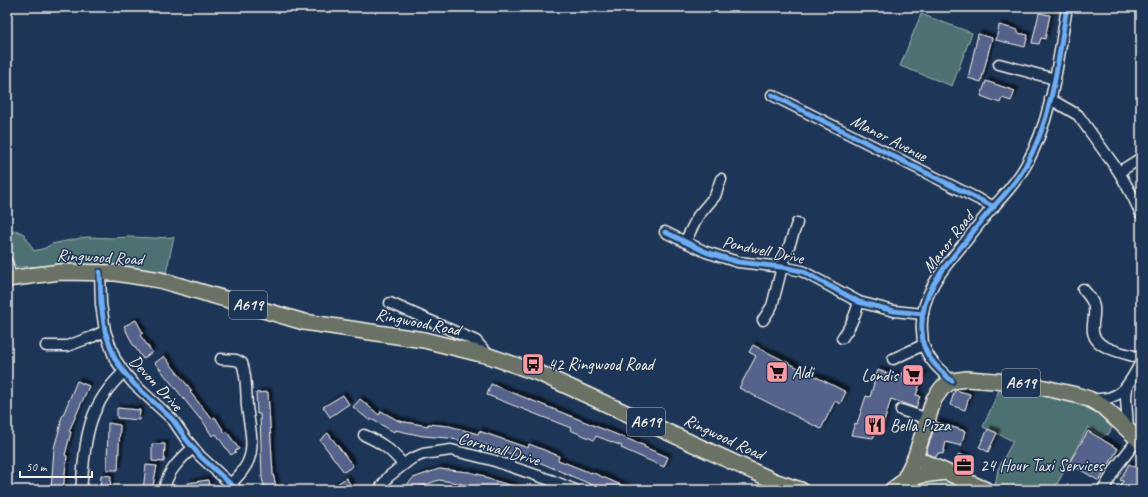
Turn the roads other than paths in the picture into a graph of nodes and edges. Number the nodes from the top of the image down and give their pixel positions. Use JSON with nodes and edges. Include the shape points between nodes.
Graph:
{"nodes":[{"id":1,"x":1067,"y":7,"type":"edge"},
{"id":2,"x":999,"y":64,"type":"dead end"},
{"id":3,"x":1055,"y":79,"type":"junction"},
{"id":4,"x":772,"y":95,"type":"dead end"},
{"id":5,"x":1050,"y":99,"type":"junction"},
{"id":6,"x":1141,"y":158,"type":"edge"},
{"id":7,"x":1119,"y":172,"type":"junction"},
{"id":8,"x":721,"y":179,"type":"dead end"},
{"id":9,"x":994,"y":206,"type":"junction"},
{"id":10,"x":1141,"y":214,"type":"edge"},
{"id":11,"x":797,"y":223,"type":"dead end"},
{"id":12,"x":665,"y":232,"type":"dead end"},
{"id":13,"x":685,"y":242,"type":"junction"},
{"id":14,"x":7,"y":263,"type":"edge"},
{"id":15,"x":782,"y":267,"type":"junction"},
{"id":16,"x":100,"y":272,"type":"junction"},
{"id":17,"x":9,"y":278,"type":"edge"},
{"id":18,"x":1083,"y":289,"type":"dead end"},
{"id":19,"x":859,"y":302,"type":"junction"},
{"id":20,"x":390,"y":303,"type":"dead end"},
{"id":21,"x":923,"y":314,"type":"junction"},
{"id":22,"x":764,"y":320,"type":"dead end"},
{"id":23,"x":105,"y":330,"type":"junction"},
{"id":24,"x":842,"y":338,"type":"dead end"},
{"id":25,"x":46,"y":346,"type":"dead end"},
{"id":26,"x":923,"y":346,"type":"junction"},
{"id":27,"x":489,"y":356,"type":"junction"},
{"id":28,"x":1141,"y":358,"type":"edge"},
{"id":29,"x":221,"y":359,"type":"dead end"},
{"id":30,"x":893,"y":359,"type":"dead end"},
{"id":31,"x":1141,"y":362,"type":"edge"},
{"id":32,"x":124,"y":372,"type":"junction"},
{"id":33,"x":952,"y":381,"type":"junction"},
{"id":34,"x":1127,"y":387,"type":"junction"},
{"id":35,"x":1089,"y":399,"type":"junction"},
{"id":36,"x":901,"y":410,"type":"dead end"},
{"id":37,"x":928,"y":419,"type":"junction"},
{"id":38,"x":364,"y":435,"type":"dead end"},
{"id":39,"x":1136,"y":436,"type":"edge"},
{"id":40,"x":193,"y":448,"type":"junction"},
{"id":41,"x":915,"y":458,"type":"junction"},
{"id":42,"x":403,"y":464,"type":"junction"},
{"id":43,"x":946,"y":472,"type":"junction"},
{"id":44,"x":898,"y":486,"type":"edge"},
{"id":45,"x":234,"y":487,"type":"edge"},
{"id":46,"x":557,"y":487,"type":"edge"},
{"id":47,"x":81,"y":490,"type":"edge"},
{"id":48,"x":164,"y":490,"type":"edge"},
{"id":49,"x":379,"y":490,"type":"edge"},
{"id":50,"x":575,"y":490,"type":"edge"},
{"id":51,"x":801,"y":490,"type":"edge"},
{"id":52,"x":986,"y":490,"type":"edge"},
{"id":53,"x":1103,"y":490,"type":"edge"}],
"edges":[{"from":1,"to":3,"type":"street","name":"Manor Road"},
{"from":2,"to":3,"type":"street"},
{"from":3,"to":5,"type":"street","name":"Manor Road"},
{"from":4,"to":9,"type":"street","name":"Manor Avenue"},
{"from":5,"to":7,"type":"street","via":[[1078,115]]},
{"from":5,"to":9,"type":"street","name":"Manor Road","via":[[1045,119],[1026,166]]},
{"from":6,"to":7,"type":"street"},
{"from":7,"to":10,"type":"street"},
{"from":8,"to":13,"type":"street","via":[[715,196],[698,216]]},
{"from":9,"to":21,"type":"street","name":"Manor Road","via":[[932,284]]},
{"from":11,"to":15,"type":"street"},
{"from":12,"to":13,"type":"street","name":"Pondwell Drive"},
{"from":13,"to":15,"type":"street","name":"Pondwell Drive","via":[[738,262]]},
{"from":14,"to":17,"type":"street"},
{"from":15,"to":19,"type":"street","name":"Pondwell Drive","via":[[802,271]]},
{"from":15,"to":22,"type":"street","via":[[772,306]]},
{"from":16,"to":17,"type":"highway","name":"Ringwood Road","number":"A619","via":[[60,272]]},
{"from":16,"to":23,"type":"street","name":"Devon Drive"},
{"from":16,"to":27,"type":"highway","name":"Ringwood Road","number":"A619","via":[[160,280],[304,322],[424,340]]},
{"from":18,"to":28,"type":"street","via":[[1095,308],[1093,333],[1101,344]]},
{"from":19,"to":21,"type":"street","name":"Pondwell Drive","via":[[894,311]]},
{"from":19,"to":24,"type":"street","via":[[849,330]]},
{"from":20,"to":27,"type":"street","via":[[476,340]]},
{"from":21,"to":26,"type":"street","name":"Manor Road"},
{"from":23,"to":25,"type":"street","via":[[92,338],[67,346]]},
{"from":23,"to":32,"type":"street","name":"Devon Drive","via":[[115,359]]},
{"from":26,"to":30,"type":"street"},
{"from":26,"to":33,"type":"street","name":"Manor Road","via":[[931,361]]},
{"from":27,"to":51,"type":"highway","name":"Ringwood Road","number":"A619","via":[[541,374],[774,481]]},
{"from":29,"to":45,"type":"street","via":[[242,363],[251,432],[252,447]]},
{"from":31,"to":34,"type":"street"},
{"from":32,"to":40,"type":"street","name":"Devon Drive","via":[[173,420]]},
{"from":32,"to":47,"type":"street","via":[[96,406],[85,448]]},
{"from":33,"to":35,"type":"highway","number":"A619","via":[[967,379],[1023,383]]},
{"from":33,"to":37,"type":"highway","via":[[942,388],[934,399]]},
{"from":34,"to":35,"type":"street","via":[[1109,398]]},
{"from":34,"to":39,"type":"street","via":[[1126,398]]},
{"from":35,"to":39,"type":"highway","number":"A619","via":[[1102,406]]},
{"from":36,"to":37,"type":"street"},
{"from":37,"to":41,"type":"highway"},
{"from":38,"to":42,"type":"street","via":[[380,442]]},
{"from":39,"to":53,"type":"street"},
{"from":40,"to":45,"type":"street","name":"Devon Drive"},
{"from":40,"to":48,"type":"street","via":[[171,471]]},
{"from":41,"to":43,"type":"highway"},
{"from":41,"to":44,"type":"highway"},
{"from":42,"to":46,"type":"street","name":"Cornwall Drive","via":[[424,454],[451,450],[492,460]]},
{"from":42,"to":49,"type":"street","name":"Cornwall Drive","via":[[388,477]]},
{"from":43,"to":44,"type":"highway","via":[[922,475]]},
{"from":43,"to":52,"type":"highway"},
{"from":46,"to":50,"type":"street","name":"Cornwall Drive"}]}
